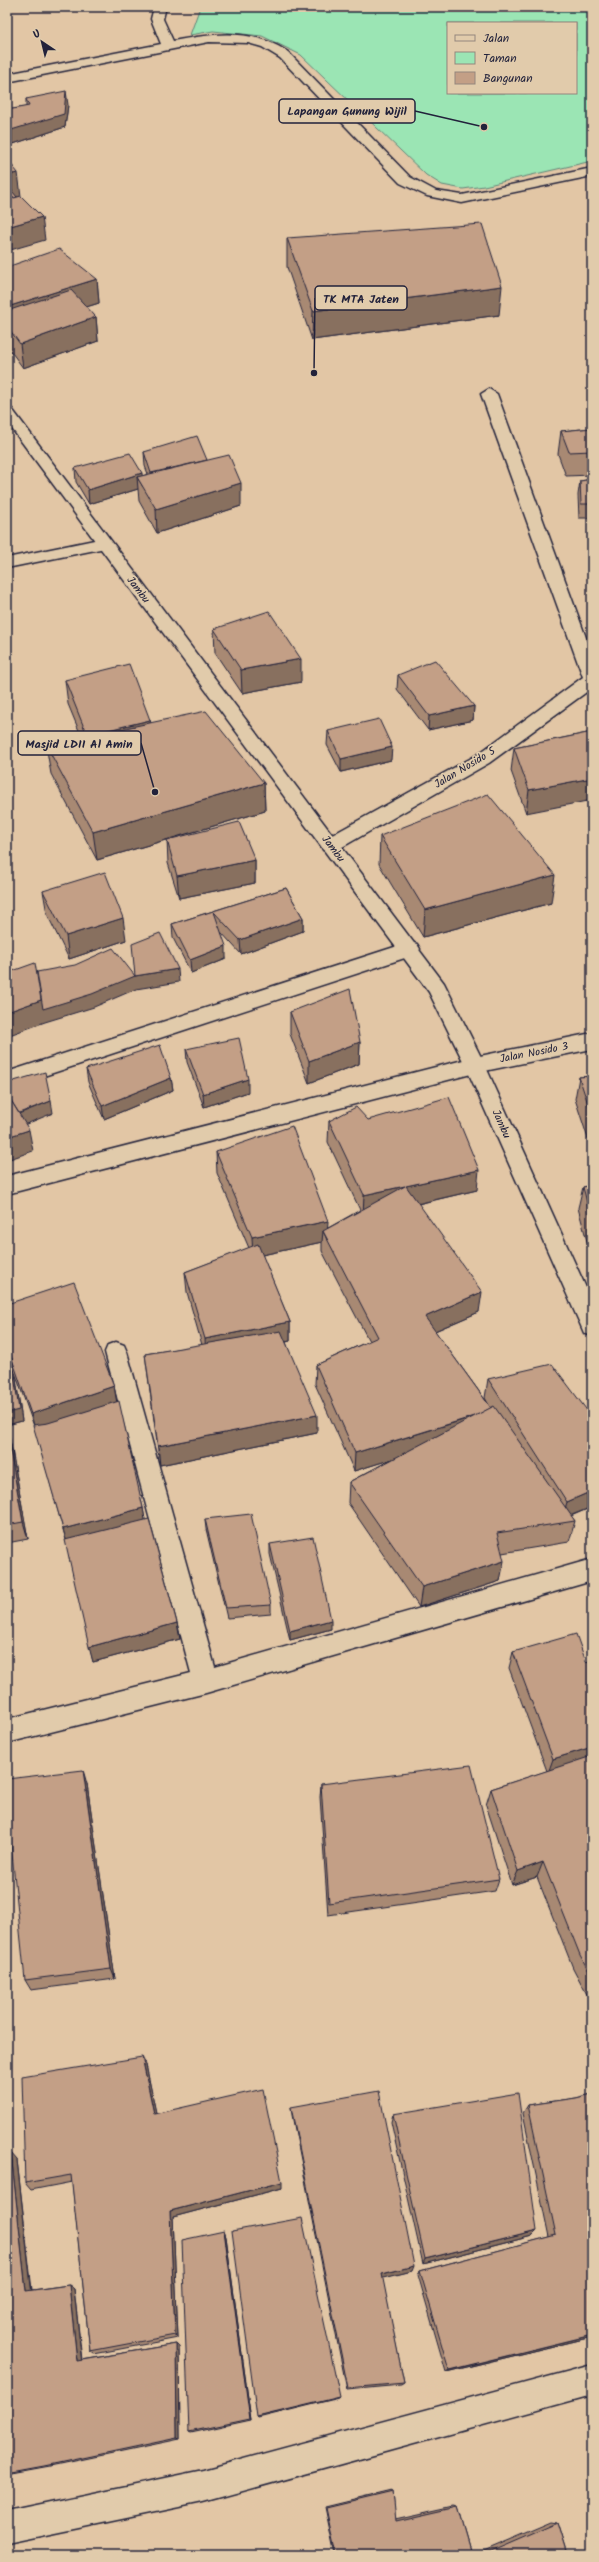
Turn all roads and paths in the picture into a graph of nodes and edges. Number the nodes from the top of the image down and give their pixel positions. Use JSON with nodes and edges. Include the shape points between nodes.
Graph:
{"nodes":[{"id":1,"x":160,"y":7,"type":"edge"},
{"id":2,"x":168,"y":45,"type":"junction"},
{"id":3,"x":7,"y":78,"type":"edge"},
{"id":4,"x":592,"y":172,"type":"edge"},
{"id":5,"x":489,"y":394,"type":"dead end"},
{"id":6,"x":7,"y":412,"type":"edge"},
{"id":7,"x":104,"y":544,"type":"junction"},
{"id":8,"x":7,"y":563,"type":"edge"},
{"id":9,"x":592,"y":678,"type":"edge"},
{"id":10,"x":330,"y":845,"type":"junction"},
{"id":11,"x":410,"y":949,"type":"junction"},
{"id":12,"x":592,"y":1041,"type":"edge"},
{"id":13,"x":475,"y":1065,"type":"junction"},
{"id":14,"x":7,"y":1080,"type":"edge"},
{"id":15,"x":7,"y":1185,"type":"edge"},
{"id":16,"x":592,"y":1326,"type":"edge"},
{"id":17,"x":116,"y":1352,"type":"dead end"},
{"id":18,"x":592,"y":1570,"type":"edge"},
{"id":19,"x":206,"y":1681,"type":"junction"},
{"id":20,"x":7,"y":1731,"type":"edge"},
{"id":21,"x":592,"y":2380,"type":"edge"},
{"id":22,"x":7,"y":2527,"type":"edge"}],
"edges":[{"from":1,"to":2,"type":"street","via":[[157,19]]},
{"from":2,"to":3,"type":"street"},
{"from":2,"to":4,"type":"street","via":[[232,36],[256,39],[270,45],[284,55],[405,180],[425,193],[442,198],[462,199]]},
{"from":5,"to":9,"type":"street"},
{"from":6,"to":7,"type":"street","name":"Jambu"},
{"from":7,"to":8,"type":"street"},
{"from":7,"to":10,"type":"street","name":"Jambu"},
{"from":9,"to":10,"type":"street","name":"Jalan Nosido 5","via":[[483,759]]},
{"from":10,"to":11,"type":"street","name":"Jambu"},
{"from":11,"to":13,"type":"street","name":"Jambu","via":[[437,988]]},
{"from":11,"to":14,"type":"street"},
{"from":12,"to":13,"type":"street","name":"Jalan Nosido 3"},
{"from":13,"to":15,"type":"street","name":"Jalan Nosido 3"},
{"from":13,"to":16,"type":"street","name":"Jambu"},
{"from":17,"to":19,"type":"street"},
{"from":18,"to":19,"type":"street"},
{"from":19,"to":20,"type":"street"},
{"from":21,"to":22,"type":"street","via":[[203,2486]]}]}
